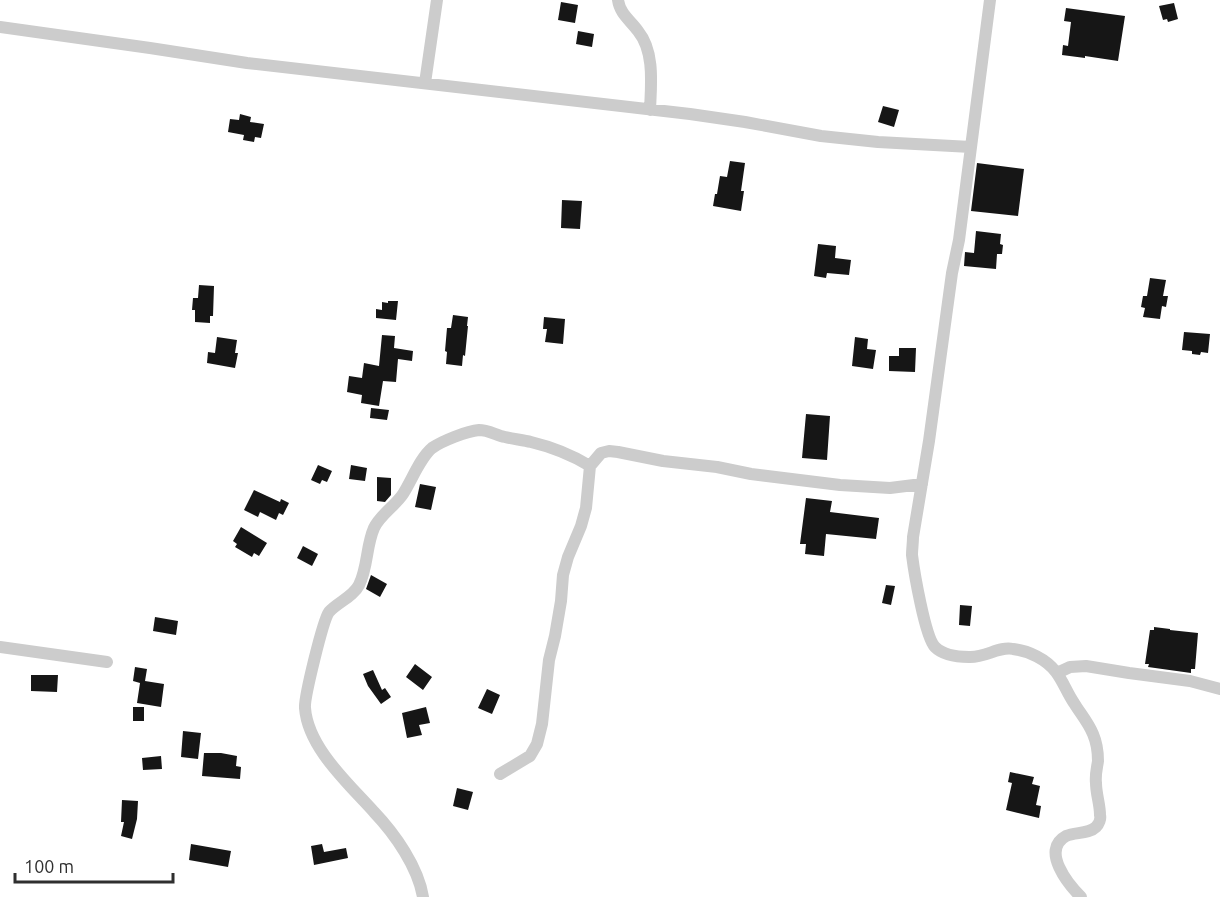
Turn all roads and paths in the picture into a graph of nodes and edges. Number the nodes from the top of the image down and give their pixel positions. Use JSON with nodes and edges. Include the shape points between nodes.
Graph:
{"nodes":[{"id":1,"x":437,"y":0,"type":"edge"},
{"id":2,"x":618,"y":0,"type":"edge"},
{"id":3,"x":990,"y":0,"type":"edge"},
{"id":4,"x":0,"y":27,"type":"edge"},
{"id":5,"x":425,"y":83,"type":"junction"},
{"id":6,"x":650,"y":110,"type":"junction"},
{"id":7,"x":971,"y":147,"type":"junction"},
{"id":8,"x":590,"y":466,"type":"junction"},
{"id":9,"x":922,"y":484,"type":"junction"},
{"id":10,"x":0,"y":646,"type":"edge"},
{"id":11,"x":107,"y":662,"type":"dead end"},
{"id":12,"x":1057,"y":673,"type":"junction"},
{"id":13,"x":1220,"y":688,"type":"edge"},
{"id":14,"x":500,"y":774,"type":"dead end"},
{"id":15,"x":423,"y":897,"type":"edge"},
{"id":16,"x":1082,"y":897,"type":"edge"}],
"edges":[{"from":1,"to":5,"type":"street"},
{"from":2,"to":6,"type":"street","via":[[622,14],[638,31],[648,52]]},
{"from":3,"to":7,"type":"street"},
{"from":4,"to":5,"type":"street","via":[[247,63]]},
{"from":5,"to":6,"type":"street"},
{"from":6,"to":7,"type":"street","via":[[820,136]]},
{"from":7,"to":9,"type":"street"},
{"from":8,"to":9,"type":"street","via":[[601,453],[609,451],[840,484],[890,488]]},
{"from":8,"to":14,"type":"street","via":[[586,508],[563,575],[537,744],[530,756]]},
{"from":8,"to":15,"type":"street","via":[[554,449],[484,430],[456,436],[433,447],[403,494],[373,530],[358,587],[327,616],[304,707],[309,729],[343,779],[376,813],[409,858]]},
{"from":9,"to":12,"type":"street","via":[[912,553],[928,637],[935,647],[971,658],[1011,648],[1045,660]]},
{"from":10,"to":11,"type":"street"},
{"from":12,"to":13,"type":"street","via":[[1086,666]]},
{"from":12,"to":16,"type":"street","via":[[1094,736],[1098,758],[1095,779],[1099,823],[1095,829],[1066,836],[1056,849],[1063,876]]}]}
